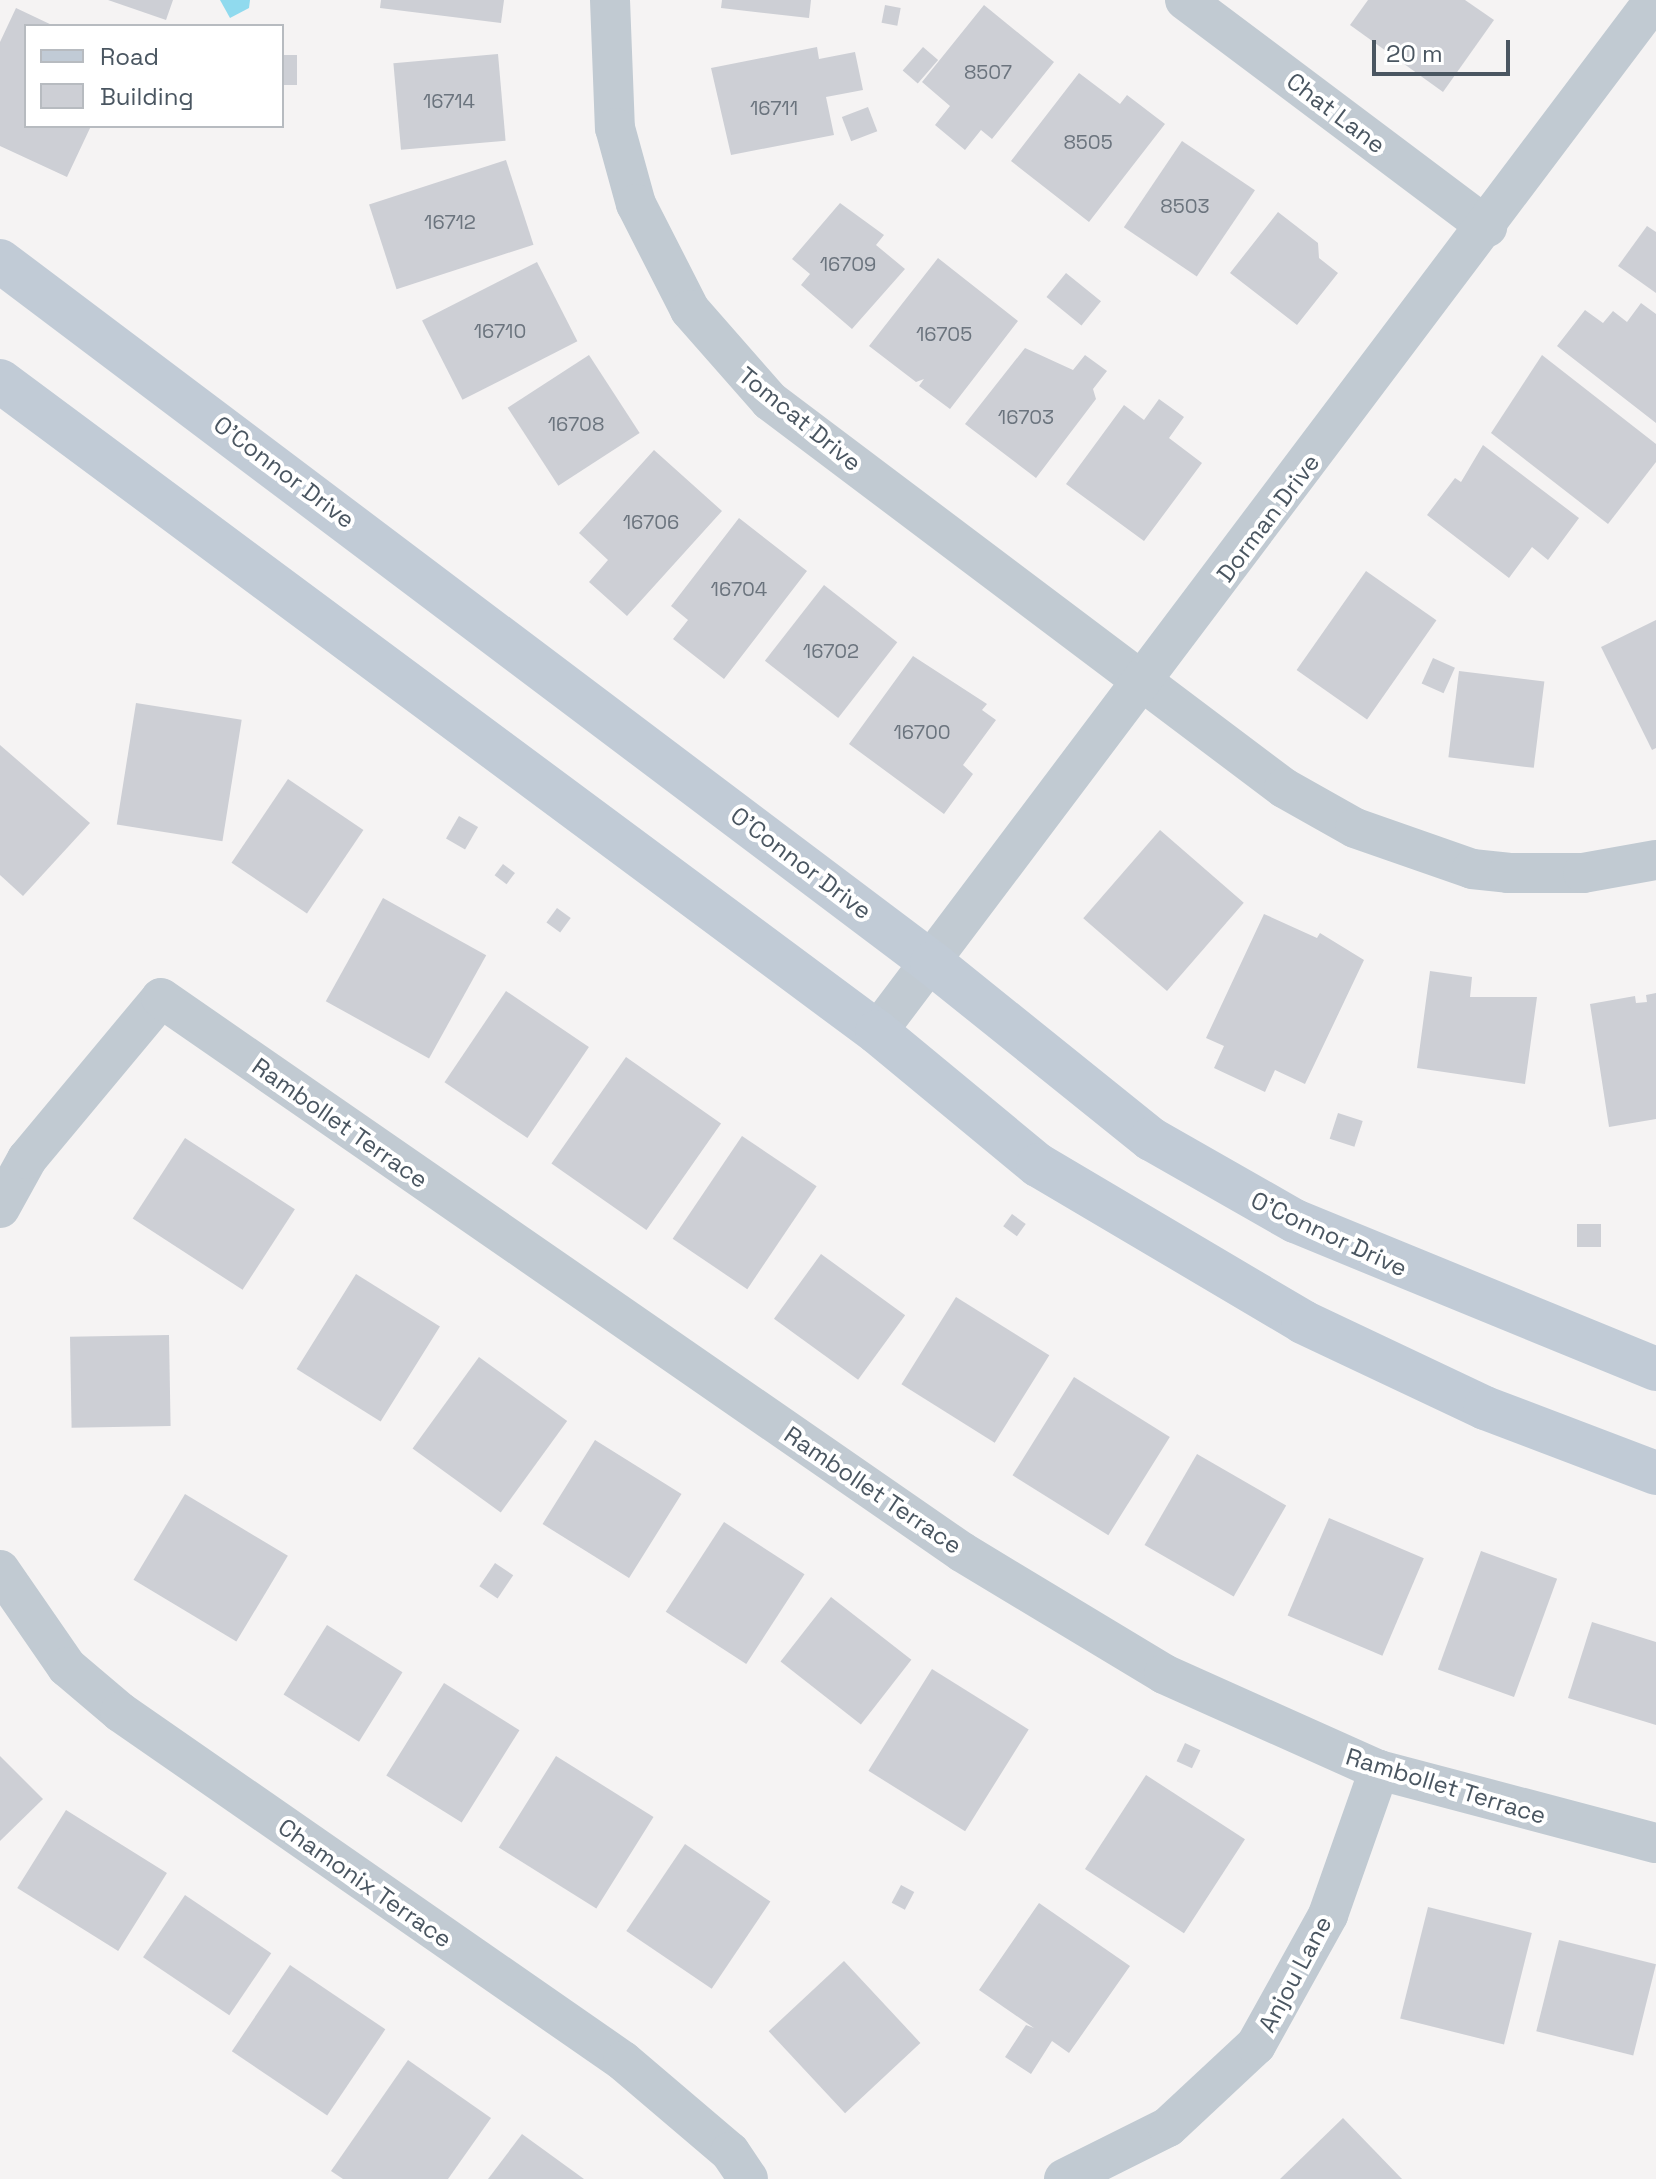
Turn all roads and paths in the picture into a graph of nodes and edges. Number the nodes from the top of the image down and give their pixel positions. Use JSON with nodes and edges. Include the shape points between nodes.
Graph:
{"nodes":[{"id":1,"x":610,"y":0,"type":"edge"},
{"id":2,"x":1185,"y":0,"type":"edge"},
{"id":3,"x":1654,"y":0,"type":"edge"},
{"id":4,"x":1487,"y":227,"type":"junction"},
{"id":5,"x":0,"y":261,"type":"edge"},
{"id":6,"x":0,"y":381,"type":"edge"},
{"id":7,"x":1146,"y":681,"type":"junction"},
{"id":8,"x":1656,"y":860,"type":"edge"},
{"id":9,"x":932,"y":963,"type":"junction"},
{"id":10,"x":877,"y":1032,"type":"junction"},
{"id":11,"x":0,"y":1208,"type":"edge"},
{"id":12,"x":1656,"y":1369,"type":"edge"},
{"id":13,"x":1656,"y":1473,"type":"edge"},
{"id":14,"x":0,"y":1570,"type":"edge"},
{"id":15,"x":1379,"y":1770,"type":"junction"},
{"id":16,"x":1656,"y":1843,"type":"edge"},
{"id":17,"x":748,"y":2179,"type":"edge"},
{"id":18,"x":1064,"y":2179,"type":"edge"}],
"edges":[{"from":1,"to":7,"type":"street","name":"Tomcat Drive","via":[[615,128],[636,204],[690,310],[770,401]]},
{"from":2,"to":4,"type":"street","name":"Chat Lane"},
{"from":3,"to":4,"type":"street","name":"Dorman Drive"},
{"from":4,"to":7,"type":"street","name":"Dorman Drive"},
{"from":5,"to":9,"type":"main road","name":"O'Connor Drive"},
{"from":6,"to":10,"type":"main road"},
{"from":7,"to":8,"type":"street","name":"Tomcat Drive","via":[[1284,788],[1393,845],[1508,873],[1583,873]]},
{"from":7,"to":9,"type":"street","name":"Dorman Drive"},
{"from":9,"to":10,"type":"street","name":"Dorman Drive"},
{"from":9,"to":12,"type":"main road","name":"O'Connor Drive","via":[[1020,1040],[1207,1175],[1475,1299]]},
{"from":10,"to":13,"type":"main road","via":[[1038,1165],[1206,1268],[1485,1408]]},
{"from":11,"to":15,"type":"street","name":"Rambollet Terrace","via":[[27,1159],[161,998],[962,1552],[1164,1674]]},
{"from":14,"to":17,"type":"street","name":"Chamonix Terrace","via":[[67,1667],[120,1712],[623,2061],[730,2152]]},
{"from":15,"to":16,"type":"street","name":"Rambollet Terrace"},
{"from":15,"to":18,"type":"street","name":"Anjou Lane","via":[[1328,1915],[1256,2045],[1168,2127]]}]}
